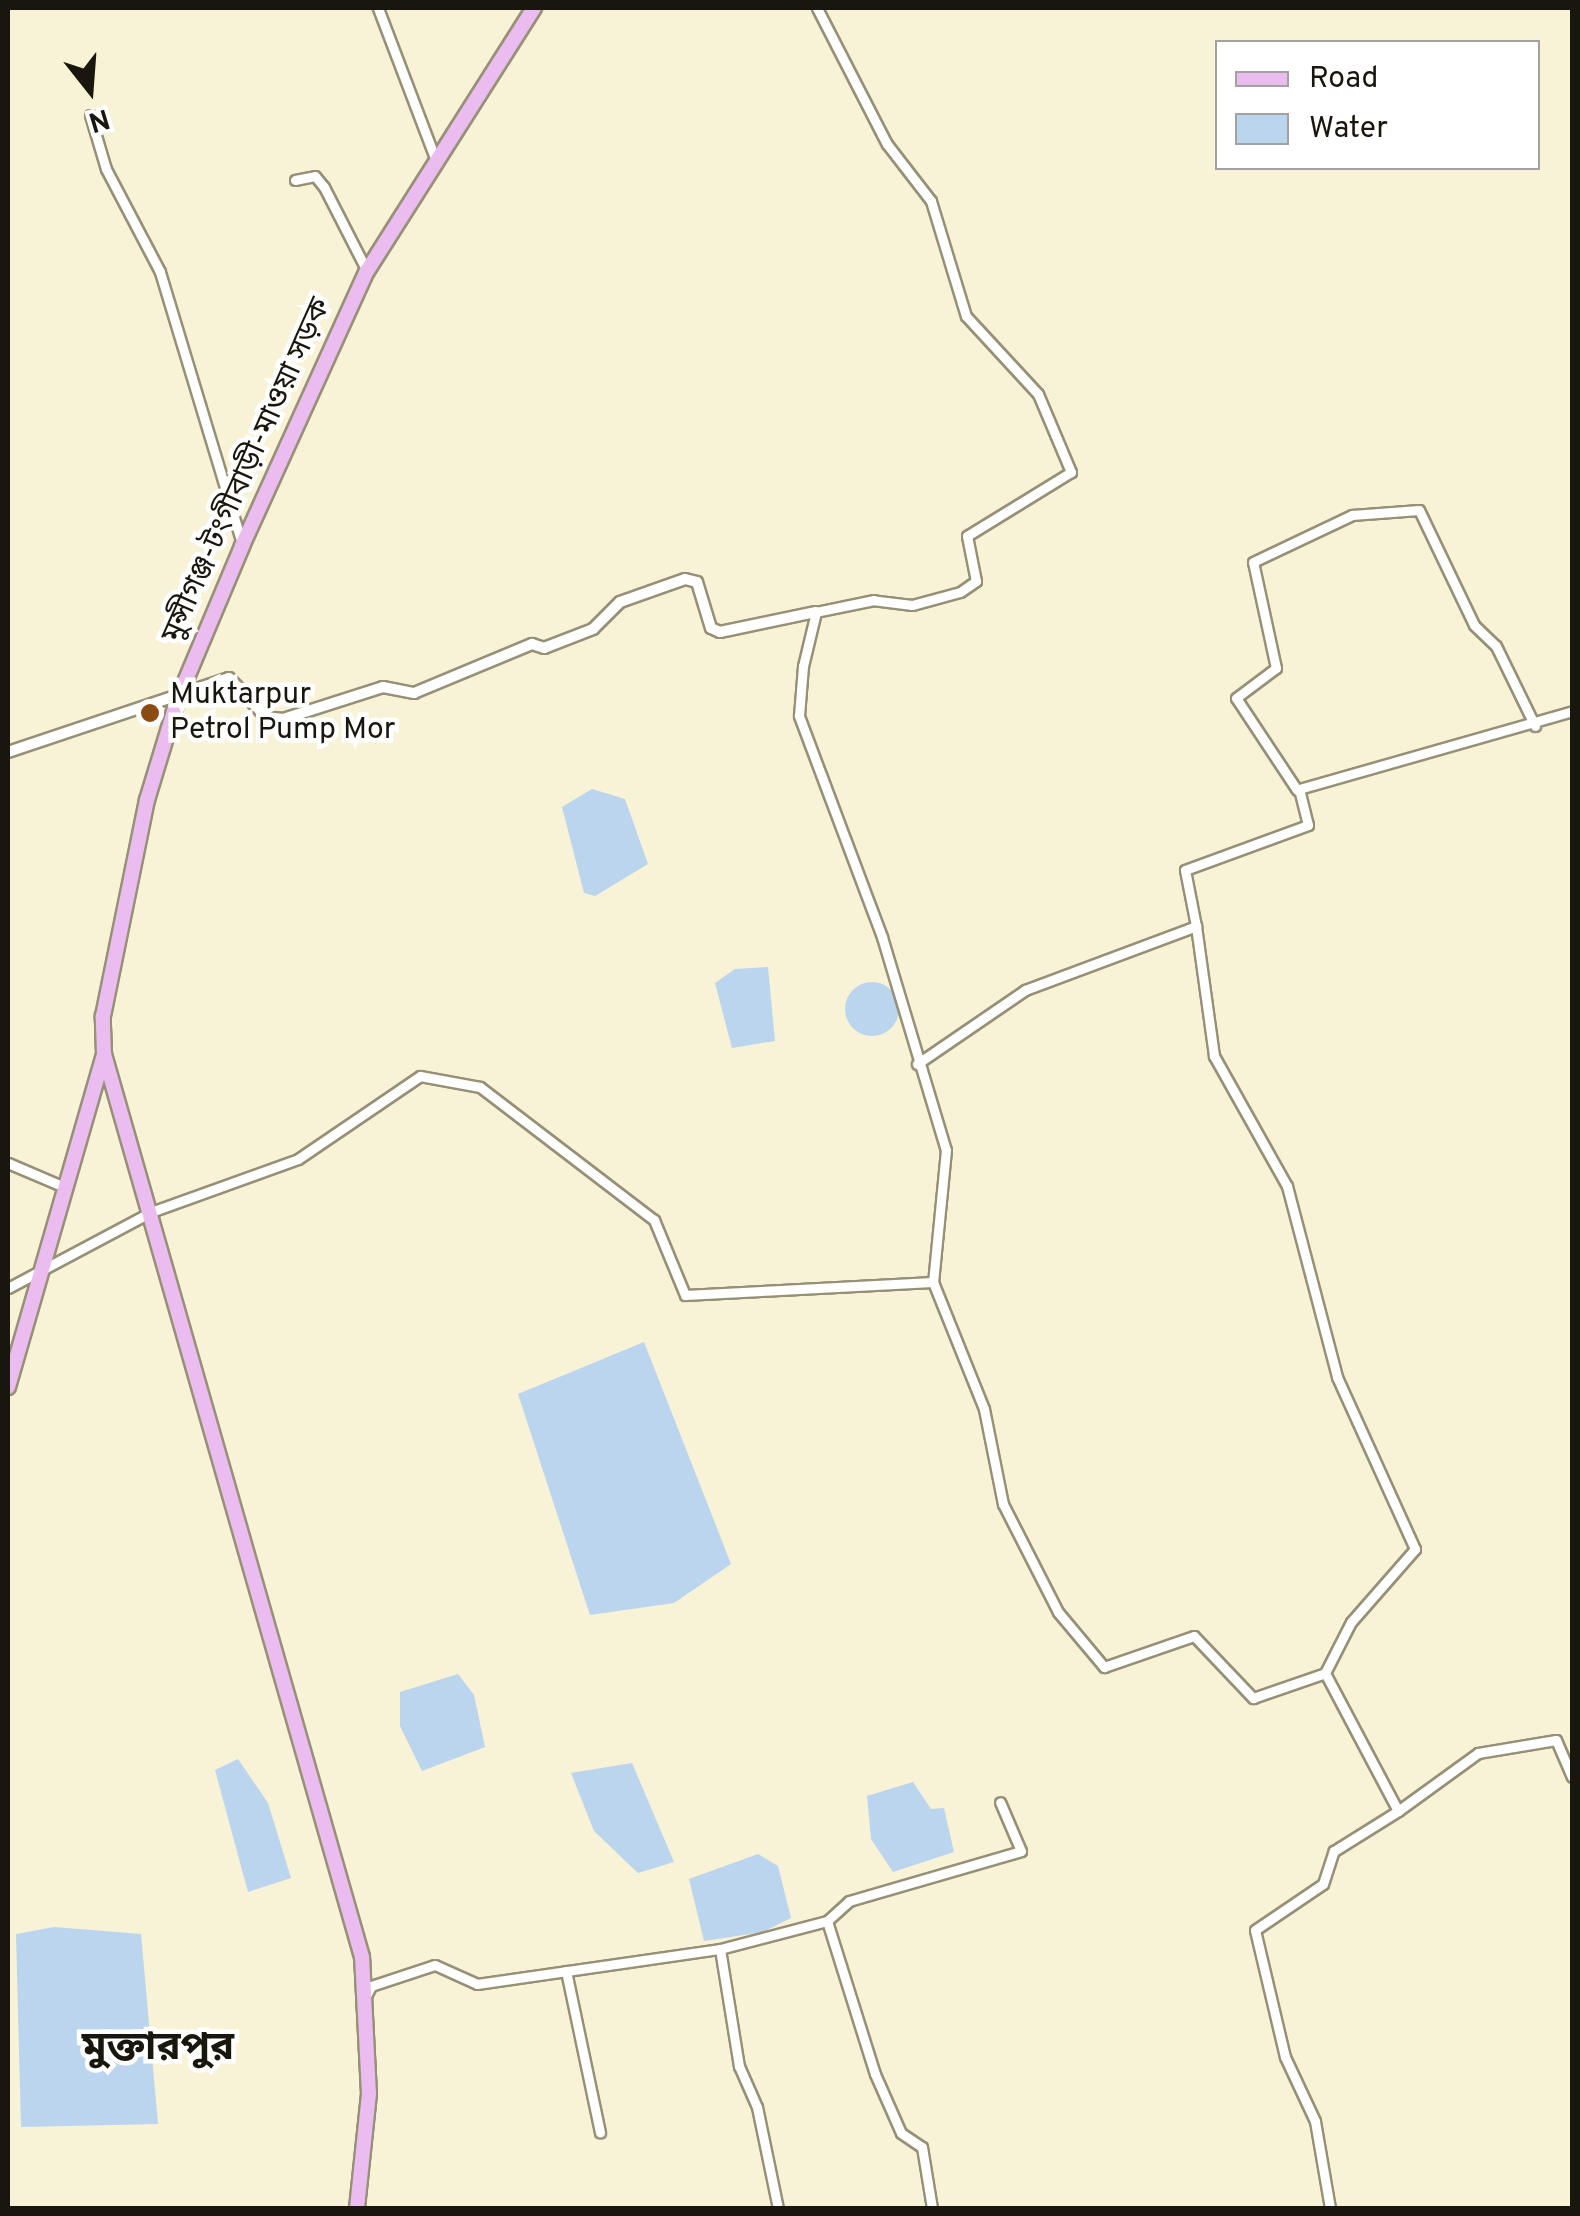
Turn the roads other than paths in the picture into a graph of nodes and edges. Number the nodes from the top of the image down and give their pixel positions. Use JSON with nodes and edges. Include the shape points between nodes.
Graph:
{"nodes":[{"id":1,"x":378,"y":8,"type":"edge"},
{"id":2,"x":534,"y":8,"type":"edge"},
{"id":3,"x":817,"y":8,"type":"edge"},
{"id":4,"x":90,"y":115,"type":"dead end"},
{"id":5,"x":437,"y":163,"type":"junction"},
{"id":6,"x":295,"y":180,"type":"dead end"},
{"id":7,"x":367,"y":272,"type":"junction"},
{"id":8,"x":242,"y":546,"type":"junction"},
{"id":9,"x":816,"y":612,"type":"junction"},
{"id":10,"x":177,"y":701,"type":"junction"},
{"id":11,"x":1572,"y":711,"type":"edge"},
{"id":12,"x":1536,"y":726,"type":"junction"},
{"id":13,"x":8,"y":752,"type":"edge"},
{"id":14,"x":1297,"y":790,"type":"junction"},
{"id":15,"x":1196,"y":926,"type":"junction"},
{"id":16,"x":104,"y":1054,"type":"junction"},
{"id":17,"x":918,"y":1064,"type":"junction"},
{"id":18,"x":8,"y":1163,"type":"edge"},
{"id":19,"x":62,"y":1186,"type":"junction"},
{"id":20,"x":151,"y":1212,"type":"junction"},
{"id":21,"x":36,"y":1274,"type":"junction"},
{"id":22,"x":934,"y":1282,"type":"junction"},
{"id":23,"x":8,"y":1288,"type":"edge"},
{"id":24,"x":8,"y":1387,"type":"edge"},
{"id":25,"x":1325,"y":1673,"type":"junction"},
{"id":26,"x":1572,"y":1777,"type":"edge"},
{"id":27,"x":1000,"y":1802,"type":"dead end"},
{"id":28,"x":1398,"y":1812,"type":"junction"},
{"id":29,"x":826,"y":1921,"type":"junction"},
{"id":30,"x":720,"y":1949,"type":"junction"},
{"id":31,"x":566,"y":1971,"type":"junction"},
{"id":32,"x":367,"y":1994,"type":"junction"},
{"id":33,"x":600,"y":2132,"type":"dead end"},
{"id":34,"x":357,"y":2208,"type":"edge"},
{"id":35,"x":778,"y":2208,"type":"edge"},
{"id":36,"x":932,"y":2208,"type":"edge"},
{"id":37,"x":1330,"y":2208,"type":"edge"}],
"edges":[{"from":1,"to":5,"type":"street"},
{"from":2,"to":5,"type":"main road","name":"মুন্সীগঞ্জ-টংগীবাড়ী-মাওয়া সড়ক"},
{"from":3,"to":9,"type":"street","via":[[887,144],[930,201],[966,316],[1038,394],[1072,472],[967,536],[976,581],[960,592],[912,606],[874,600]]},
{"from":4,"to":8,"type":"street","via":[[106,169],[160,272]]},
{"from":5,"to":7,"type":"main road","name":"মুন্সীগঞ্জ-টংগীবাড়ী-মাওয়া সড়ক"},
{"from":6,"to":7,"type":"street","via":[[315,176],[324,187]]},
{"from":7,"to":8,"type":"main road","name":"মুন্সীগঞ্জ-টংগীবাড়ী-মাওয়া সড়ক"},
{"from":8,"to":10,"type":"main road","name":"মুন্সীগঞ্জ-টংগীবাড়ী-মাওয়া সড়ক"},
{"from":9,"to":10,"type":"street","via":[[720,632],[711,628],[690,579],[620,602],[592,629],[544,648],[532,644],[414,693],[383,687],[283,719],[266,716],[229,678]]},
{"from":9,"to":17,"type":"street","via":[[799,716],[882,937]]},
{"from":10,"to":13,"type":"street"},
{"from":10,"to":16,"type":"main road","name":"মুন্সীগঞ্জ-টংগীবাড়ী-মাওয়া সড়ক","via":[[119,912]]},
{"from":11,"to":12,"type":"street"},
{"from":12,"to":14,"type":"street"},
{"from":12,"to":14,"type":"street","via":[[1496,646],[1474,625],[1419,510],[1352,515],[1253,562],[1276,668],[1236,698]]},
{"from":14,"to":15,"type":"street","via":[[1308,825],[1186,870]]},
{"from":15,"to":17,"type":"street","via":[[1025,990]]},
{"from":15,"to":25,"type":"street","via":[[1214,1056],[1287,1186],[1338,1377],[1415,1549],[1351,1622]]},
{"from":16,"to":19,"type":"main road"},
{"from":16,"to":20,"type":"main road"},
{"from":17,"to":22,"type":"street","via":[[946,1150]]},
{"from":18,"to":19,"type":"street"},
{"from":19,"to":21,"type":"main road"},
{"from":20,"to":21,"type":"street"},
{"from":20,"to":22,"type":"street","via":[[298,1160],[420,1076],[480,1087],[579,1156],[654,1220],[686,1296]]},
{"from":20,"to":32,"type":"main road","via":[[350,1909]]},
{"from":21,"to":23,"type":"street"},
{"from":21,"to":24,"type":"main road"},
{"from":22,"to":25,"type":"street","via":[[984,1409],[1003,1504],[1058,1612],[1100,1664],[1194,1636],[1253,1698]]},
{"from":25,"to":28,"type":"street"},
{"from":26,"to":28,"type":"street","via":[[1556,1740],[1478,1753]]},
{"from":27,"to":29,"type":"street","via":[[1022,1851],[849,1901]]},
{"from":28,"to":37,"type":"street","via":[[1334,1851],[1324,1884],[1254,1930],[1285,2057],[1315,2121]]},
{"from":29,"to":30,"type":"street"},
{"from":29,"to":36,"type":"street","via":[[875,2074],[901,2133],[922,2147]]},
{"from":30,"to":31,"type":"street"},
{"from":30,"to":35,"type":"street","via":[[739,2066],[758,2107]]},
{"from":31,"to":32,"type":"street","via":[[477,1984],[434,1965],[371,1986]]},
{"from":31,"to":33,"type":"street"},
{"from":32,"to":34,"type":"main road","via":[[368,2122]]}]}
